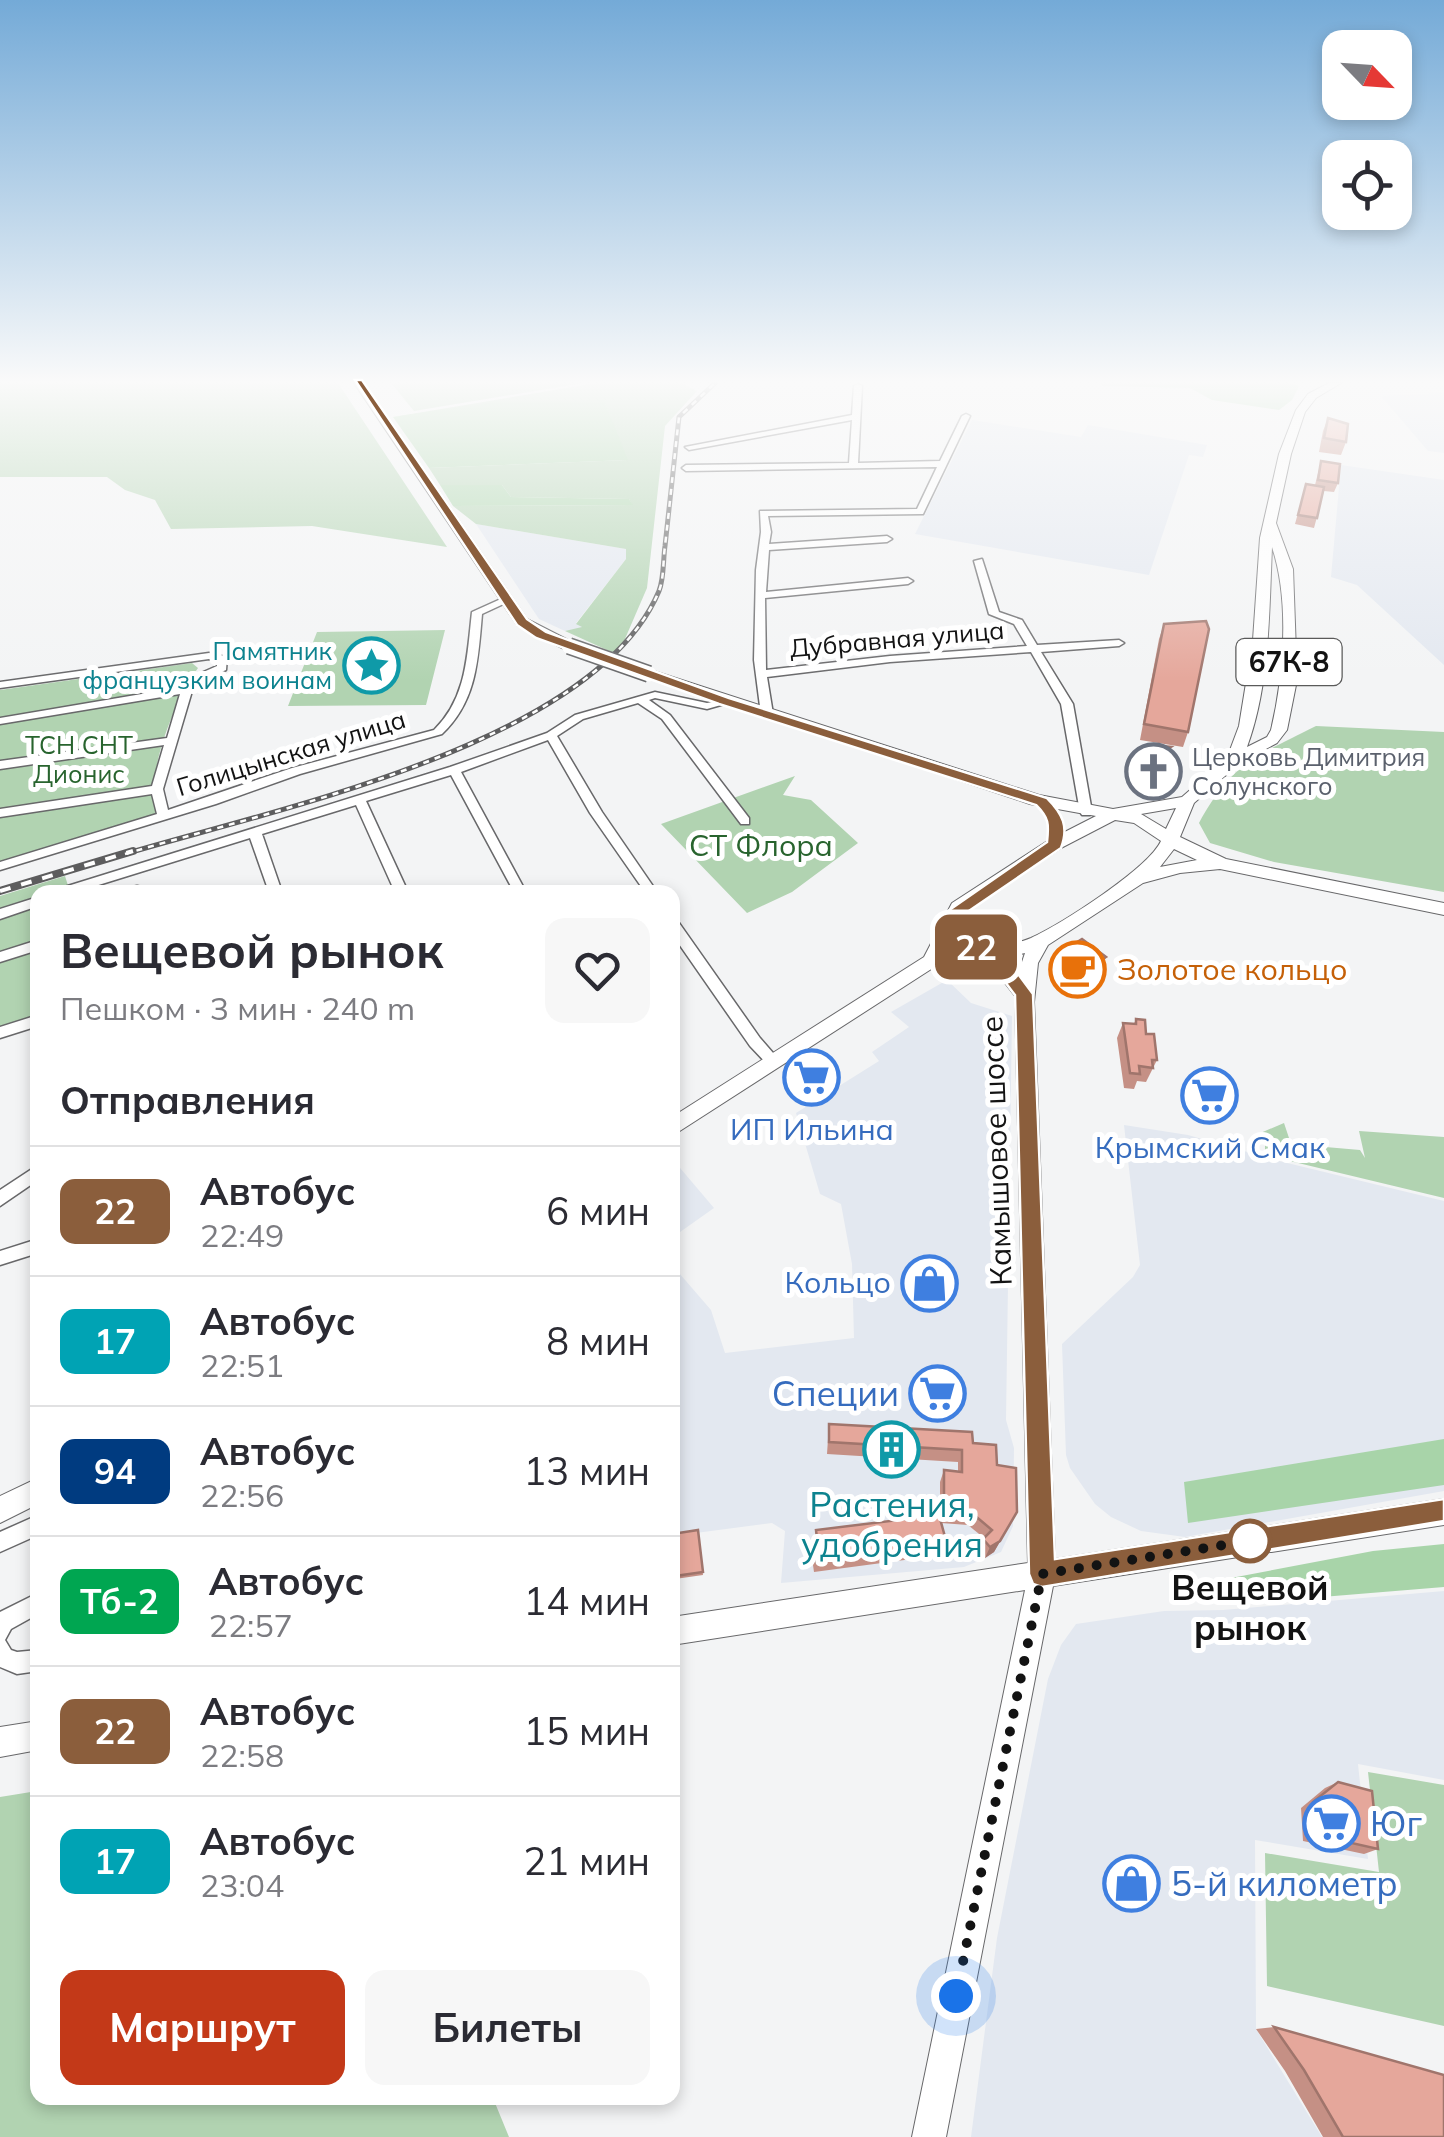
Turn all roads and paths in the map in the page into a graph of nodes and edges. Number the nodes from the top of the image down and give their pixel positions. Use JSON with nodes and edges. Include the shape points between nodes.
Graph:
{"nodes":[{"id":1,"x":427,"y":483,"type":"edge"},
{"id":2,"x":933,"y":483,"type":"edge"},
{"id":3,"x":1279,"y":483,"type":"edge"},
{"id":4,"x":1271,"y":525,"type":"junction"},
{"id":5,"x":888,"y":540,"type":"dead end"},
{"id":6,"x":764,"y":547,"type":"junction"},
{"id":7,"x":980,"y":561,"type":"dead end"},
{"id":8,"x":908,"y":582,"type":"dead end"},
{"id":9,"x":763,"y":595,"type":"junction"},
{"id":10,"x":507,"y":600,"type":"junction"},
{"id":11,"x":1119,"y":643,"type":"dead end"},
{"id":12,"x":1036,"y":650,"type":"junction"},
{"id":13,"x":761,"y":674,"type":"junction"},
{"id":14,"x":0,"y":685,"type":"edge"},
{"id":15,"x":187,"y":690,"type":"junction"},
{"id":16,"x":640,"y":699,"type":"junction"},
{"id":17,"x":724,"y":701,"type":"junction"},
{"id":18,"x":767,"y":714,"type":"junction"},
{"id":19,"x":0,"y":721,"type":"edge"},
{"id":20,"x":550,"y":735,"type":"junction"},
{"id":21,"x":170,"y":741,"type":"junction"},
{"id":22,"x":1234,"y":760,"type":"junction"},
{"id":23,"x":0,"y":765,"type":"edge"},
{"id":24,"x":454,"y":770,"type":"junction"},
{"id":25,"x":158,"y":790,"type":"junction"},
{"id":26,"x":359,"y":799,"type":"junction"},
{"id":27,"x":1187,"y":801,"type":"junction"},
{"id":28,"x":1042,"y":802,"type":"junction"},
{"id":29,"x":1086,"y":812,"type":"junction"},
{"id":30,"x":0,"y":813,"type":"edge"},
{"id":31,"x":162,"y":814,"type":"junction"},
{"id":32,"x":1113,"y":814,"type":"junction"},
{"id":33,"x":745,"y":821,"type":"dead end"},
{"id":34,"x":255,"y":833,"type":"junction"},
{"id":35,"x":1169,"y":838,"type":"junction"},
{"id":36,"x":1055,"y":844,"type":"junction"},
{"id":37,"x":1222,"y":864,"type":"junction"},
{"id":38,"x":0,"y":866,"type":"edge"},
{"id":39,"x":1136,"y":878,"type":"junction"},
{"id":40,"x":86,"y":885,"type":"edge"},
{"id":41,"x":274,"y":885,"type":"edge"},
{"id":42,"x":399,"y":885,"type":"edge"},
{"id":43,"x":516,"y":885,"type":"edge"},
{"id":44,"x":646,"y":885,"type":"edge"},
{"id":45,"x":30,"y":904,"type":"edge"},
{"id":46,"x":1444,"y":909,"type":"edge"},
{"id":47,"x":954,"y":913,"type":"junction"},
{"id":48,"x":0,"y":914,"type":"edge"},
{"id":49,"x":680,"y":935,"type":"edge"},
{"id":50,"x":1040,"y":941,"type":"junction"},
{"id":51,"x":30,"y":948,"type":"edge"},
{"id":52,"x":986,"y":951,"type":"junction"},
{"id":53,"x":0,"y":957,"type":"edge"},
{"id":54,"x":931,"y":960,"type":"junction"},
{"id":55,"x":1024,"y":994,"type":"junction"},
{"id":56,"x":30,"y":1023,"type":"edge"},
{"id":57,"x":0,"y":1033,"type":"edge"},
{"id":58,"x":773,"y":1060,"type":"junction"},
{"id":59,"x":680,"y":1120,"type":"edge"},
{"id":60,"x":30,"y":1177,"type":"edge"},
{"id":61,"x":0,"y":1200,"type":"edge"},
{"id":62,"x":30,"y":1249,"type":"edge"},
{"id":63,"x":0,"y":1258,"type":"edge"},
{"id":64,"x":30,"y":1493,"type":"edge"},
{"id":65,"x":0,"y":1507,"type":"edge"},
{"id":66,"x":1444,"y":1512,"type":"edge"},
{"id":67,"x":30,"y":1529,"type":"edge"},
{"id":68,"x":0,"y":1542,"type":"edge"},
{"id":69,"x":1042,"y":1574,"type":"junction"},
{"id":70,"x":30,"y":1607,"type":"edge"},
{"id":71,"x":680,"y":1630,"type":"edge"},
{"id":72,"x":0,"y":1632,"type":"edge"},
{"id":73,"x":0,"y":1648,"type":"edge"},
{"id":74,"x":30,"y":1661,"type":"edge"},
{"id":75,"x":30,"y":1736,"type":"edge"},
{"id":76,"x":0,"y":1742,"type":"edge"},
{"id":77,"x":929,"y":2137,"type":"edge"}],
"edges":[{"from":1,"to":10,"type":"main road"},
{"from":2,"to":6,"type":"street","via":[[920,512],[763,513]]},
{"from":3,"to":4,"type":"main road","number":"67К-8"},
{"from":4,"to":22,"type":"main road","number":"67К-8","via":[[1247,726]]},
{"from":4,"to":22,"type":"main road","number":"67К-8","via":[[1286,569],[1290,680],[1272,740]]},
{"from":5,"to":6,"type":"street"},
{"from":6,"to":9,"type":"street"},
{"from":7,"to":12,"type":"street","via":[[994,614],[1018,622]]},
{"from":8,"to":9,"type":"street"},
{"from":9,"to":13,"type":"street"},
{"from":10,"to":17,"type":"main road","bridge":true,"via":[[522,622],[569,646]]},
{"from":10,"to":31,"type":"street","name":"Голицынская улица","via":[[477,612],[467,686],[438,732]]},
{"from":11,"to":12,"type":"street","name":"Дубравная улица"},
{"from":12,"to":13,"type":"street","name":"Дубравная улица"},
{"from":12,"to":29,"type":"street","via":[[1067,704]]},
{"from":13,"to":18,"type":"street"},
{"from":14,"to":15,"type":"street","via":[[223,659],[222,668]]},
{"from":15,"to":19,"type":"street"},
{"from":15,"to":21,"type":"street"},
{"from":16,"to":17,"type":"street","via":[[707,706]]},
{"from":16,"to":20,"type":"street","via":[[579,717]]},
{"from":16,"to":33,"type":"street","via":[[666,716]]},
{"from":17,"to":18,"type":"main road"},
{"from":18,"to":28,"type":"main road"},
{"from":20,"to":24,"type":"street"},
{"from":20,"to":44,"type":"street"},
{"from":21,"to":23,"type":"street"},
{"from":21,"to":25,"type":"street"},
{"from":22,"to":27,"type":"main road","number":"67К-8"},
{"from":24,"to":26,"type":"street"},
{"from":24,"to":43,"type":"street"},
{"from":25,"to":30,"type":"street"},
{"from":25,"to":31,"type":"street"},
{"from":26,"to":34,"type":"street"},
{"from":26,"to":42,"type":"street"},
{"from":27,"to":32,"type":"main road"},
{"from":27,"to":35,"type":"main road","number":"67К-8"},
{"from":28,"to":29,"type":"main road"},
{"from":28,"to":36,"type":"main road","via":[[1058,822]]},
{"from":29,"to":32,"type":"main road"},
{"from":31,"to":38,"type":"street","name":"Голицынская улица"},
{"from":32,"to":35,"type":"main road","via":[[1151,824]]},
{"from":32,"to":36,"type":"main road"},
{"from":34,"to":40,"type":"street"},
{"from":34,"to":41,"type":"street"},
{"from":35,"to":37,"type":"main road"},
{"from":35,"to":39,"type":"main road","via":[[1164,853]]},
{"from":36,"to":47,"type":"main road"},
{"from":37,"to":39,"type":"main road"},
{"from":37,"to":46,"type":"main road"},
{"from":39,"to":50,"type":"main road"},
{"from":45,"to":48,"type":"street"},
{"from":47,"to":52,"type":"main road","via":[[962,939]]},
{"from":47,"to":54,"type":"main road"},
{"from":49,"to":58,"type":"street"},
{"from":50,"to":52,"type":"main road","via":[[1025,949]]},
{"from":50,"to":55,"type":"main road","name":"Камышовое шоссе"},
{"from":51,"to":53,"type":"street"},
{"from":52,"to":54,"type":"main road"},
{"from":52,"to":55,"type":"main road"},
{"from":54,"to":58,"type":"main road"},
{"from":55,"to":69,"type":"main road","name":"Камышовое шоссе"},
{"from":56,"to":57,"type":"street"},
{"from":58,"to":59,"type":"main road"},
{"from":60,"to":61,"type":"street"},
{"from":62,"to":63,"type":"street"},
{"from":64,"to":65,"type":"main road"},
{"from":66,"to":69,"type":"main road"},
{"from":67,"to":68,"type":"street"},
{"from":69,"to":71,"type":"main road"},
{"from":69,"to":77,"type":"main road","name":"Камышовое шоссе"},
{"from":70,"to":72,"type":"street","via":[[2,1622]]},
{"from":73,"to":74,"type":"street","via":[[3,1658]]},
{"from":75,"to":76,"type":"main road"}]}
